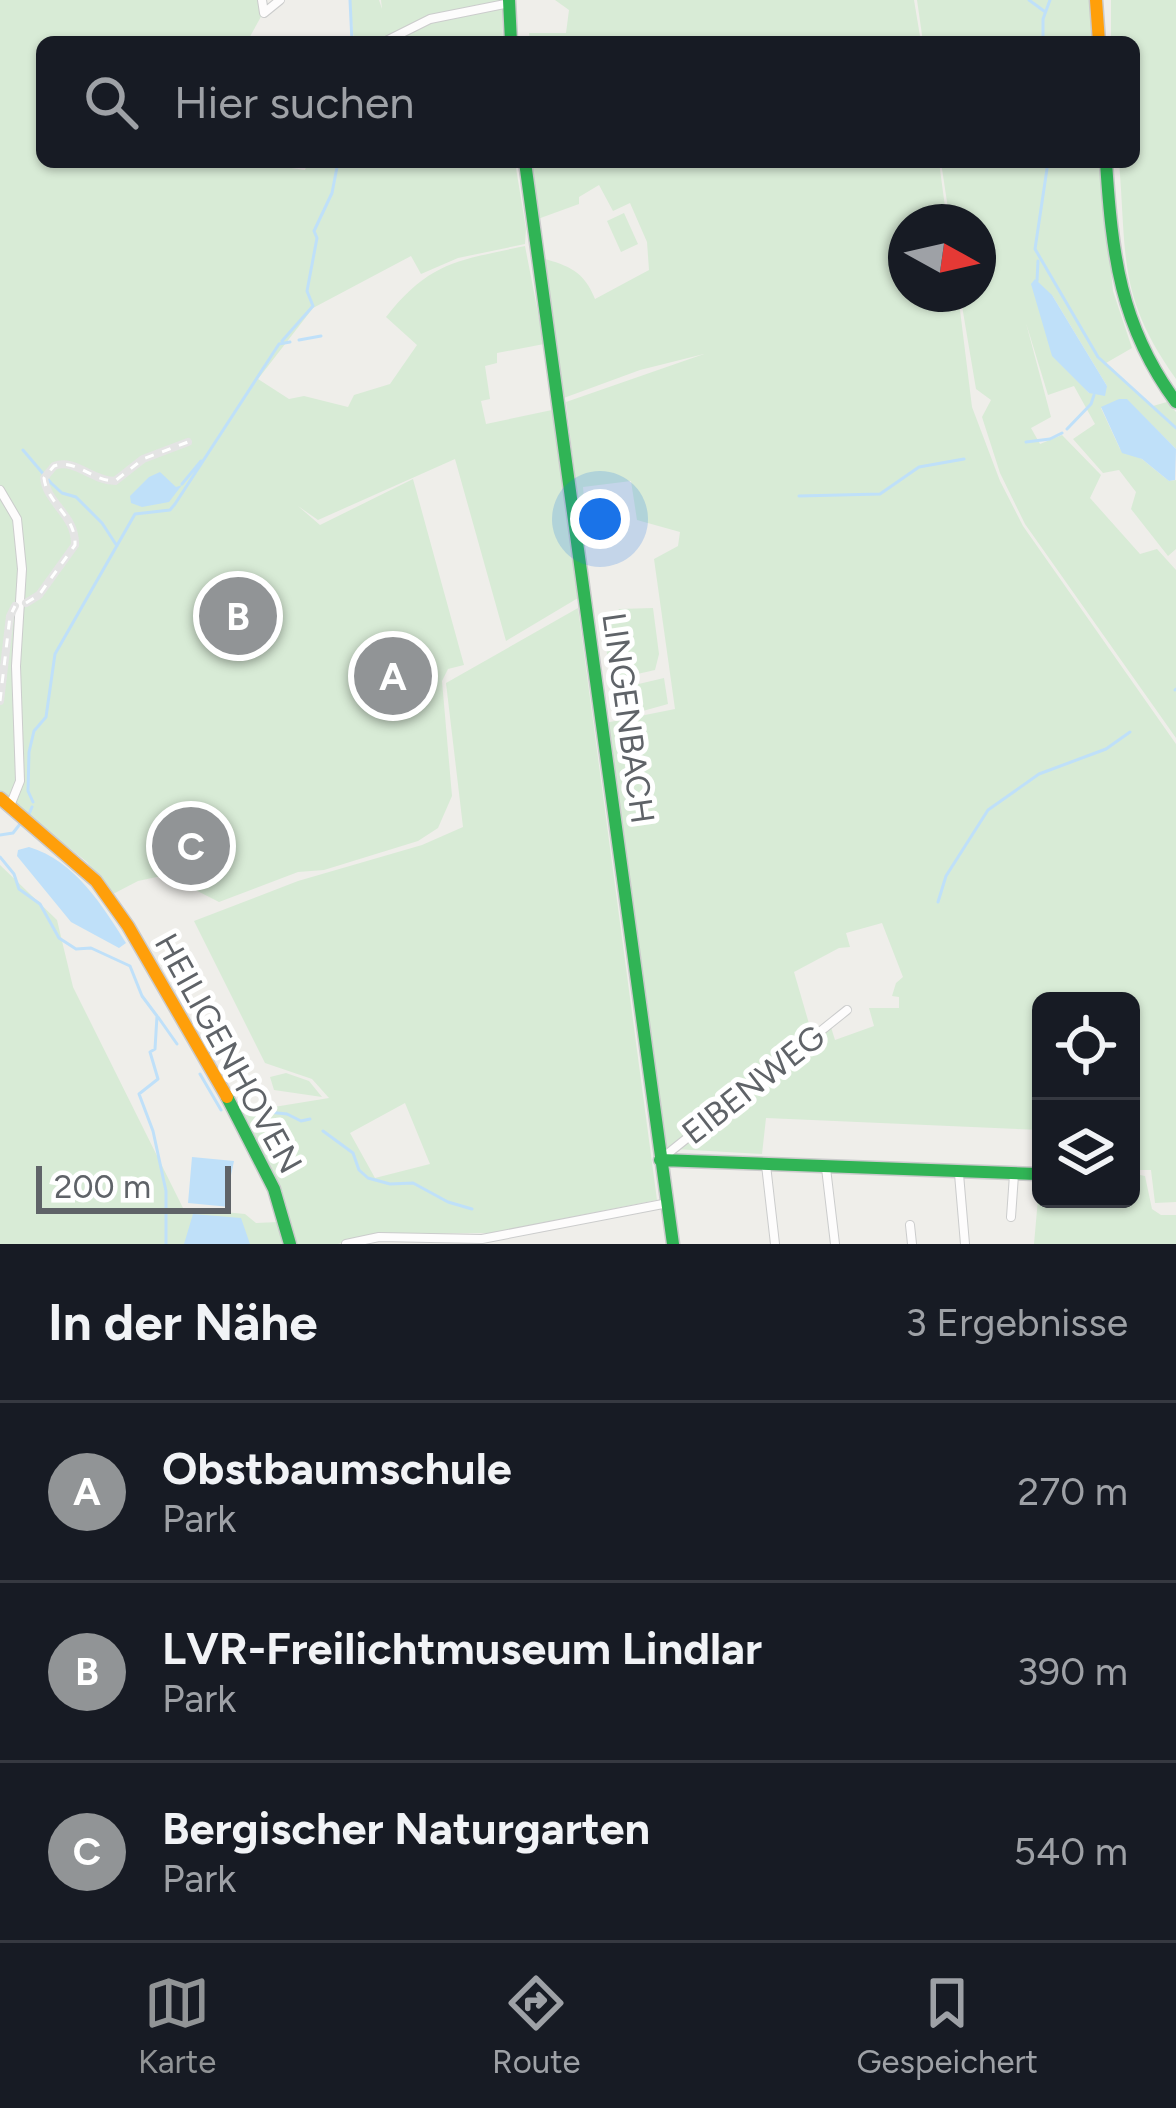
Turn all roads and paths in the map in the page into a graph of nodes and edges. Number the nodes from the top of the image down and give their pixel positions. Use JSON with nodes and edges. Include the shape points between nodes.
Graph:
{"nodes":[{"id":1,"x":262,"y":0,"type":"edge"},
{"id":2,"x":280,"y":0,"type":"edge"},
{"id":3,"x":1096,"y":0,"type":"edge"},
{"id":4,"x":510,"y":1,"type":"edge"},
{"id":5,"x":396,"y":36,"type":"edge"},
{"id":6,"x":511,"y":36,"type":"edge"},
{"id":7,"x":1099,"y":36,"type":"edge"},
{"id":8,"x":526,"y":168,"type":"edge"},
{"id":9,"x":1107,"y":168,"type":"edge"},
{"id":10,"x":1176,"y":402,"type":"edge"},
{"id":11,"x":0,"y":490,"type":"edge"},
{"id":12,"x":5,"y":801,"type":"edge"},
{"id":13,"x":847,"y":1010,"type":"dead end"},
{"id":14,"x":660,"y":1160,"type":"junction"},
{"id":15,"x":766,"y":1165,"type":"junction"},
{"id":16,"x":826,"y":1168,"type":"junction"},
{"id":17,"x":959,"y":1174,"type":"junction"},
{"id":18,"x":1032,"y":1174,"type":"edge"},
{"id":19,"x":1014,"y":1175,"type":"junction"},
{"id":20,"x":668,"y":1203,"type":"junction"},
{"id":21,"x":1011,"y":1217,"type":"dead end"},
{"id":22,"x":910,"y":1225,"type":"dead end"},
{"id":23,"x":290,"y":1244,"type":"edge"},
{"id":24,"x":346,"y":1244,"type":"edge"},
{"id":25,"x":673,"y":1244,"type":"edge"},
{"id":26,"x":775,"y":1244,"type":"edge"},
{"id":27,"x":835,"y":1244,"type":"edge"},
{"id":28,"x":912,"y":1244,"type":"edge"},
{"id":29,"x":965,"y":1244,"type":"edge"}],
"edges":[{"from":1,"to":2,"type":"street","via":[[264,13]]},
{"from":3,"to":7,"type":"street"},
{"from":4,"to":5,"type":"street","via":[[430,19]]},
{"from":4,"to":6,"type":"street"},
{"from":8,"to":14,"type":"street","name":"LINGENBACH"},
{"from":9,"to":10,"type":"street","via":[[1119,291],[1134,340]]},
{"from":11,"to":12,"type":"street","via":[[17,519],[22,569],[20,781]]},
{"from":12,"to":23,"type":"street","name":"HEILIGENHOVEN","via":[[96,881],[128,926],[254,1143]]},
{"from":13,"to":14,"type":"street","name":"EIBENWEG"},
{"from":14,"to":15,"type":"street"},
{"from":14,"to":20,"type":"street","name":"LINGENBACH"},
{"from":15,"to":16,"type":"street"},
{"from":15,"to":26,"type":"street"},
{"from":16,"to":17,"type":"street"},
{"from":16,"to":27,"type":"street"},
{"from":17,"to":19,"type":"street"},
{"from":17,"to":29,"type":"street"},
{"from":18,"to":19,"type":"street"},
{"from":19,"to":21,"type":"street"},
{"from":20,"to":24,"type":"street","via":[[482,1240],[379,1237]]},
{"from":20,"to":25,"type":"street","name":"LINGENBACH"},
{"from":22,"to":28,"type":"street"}]}
